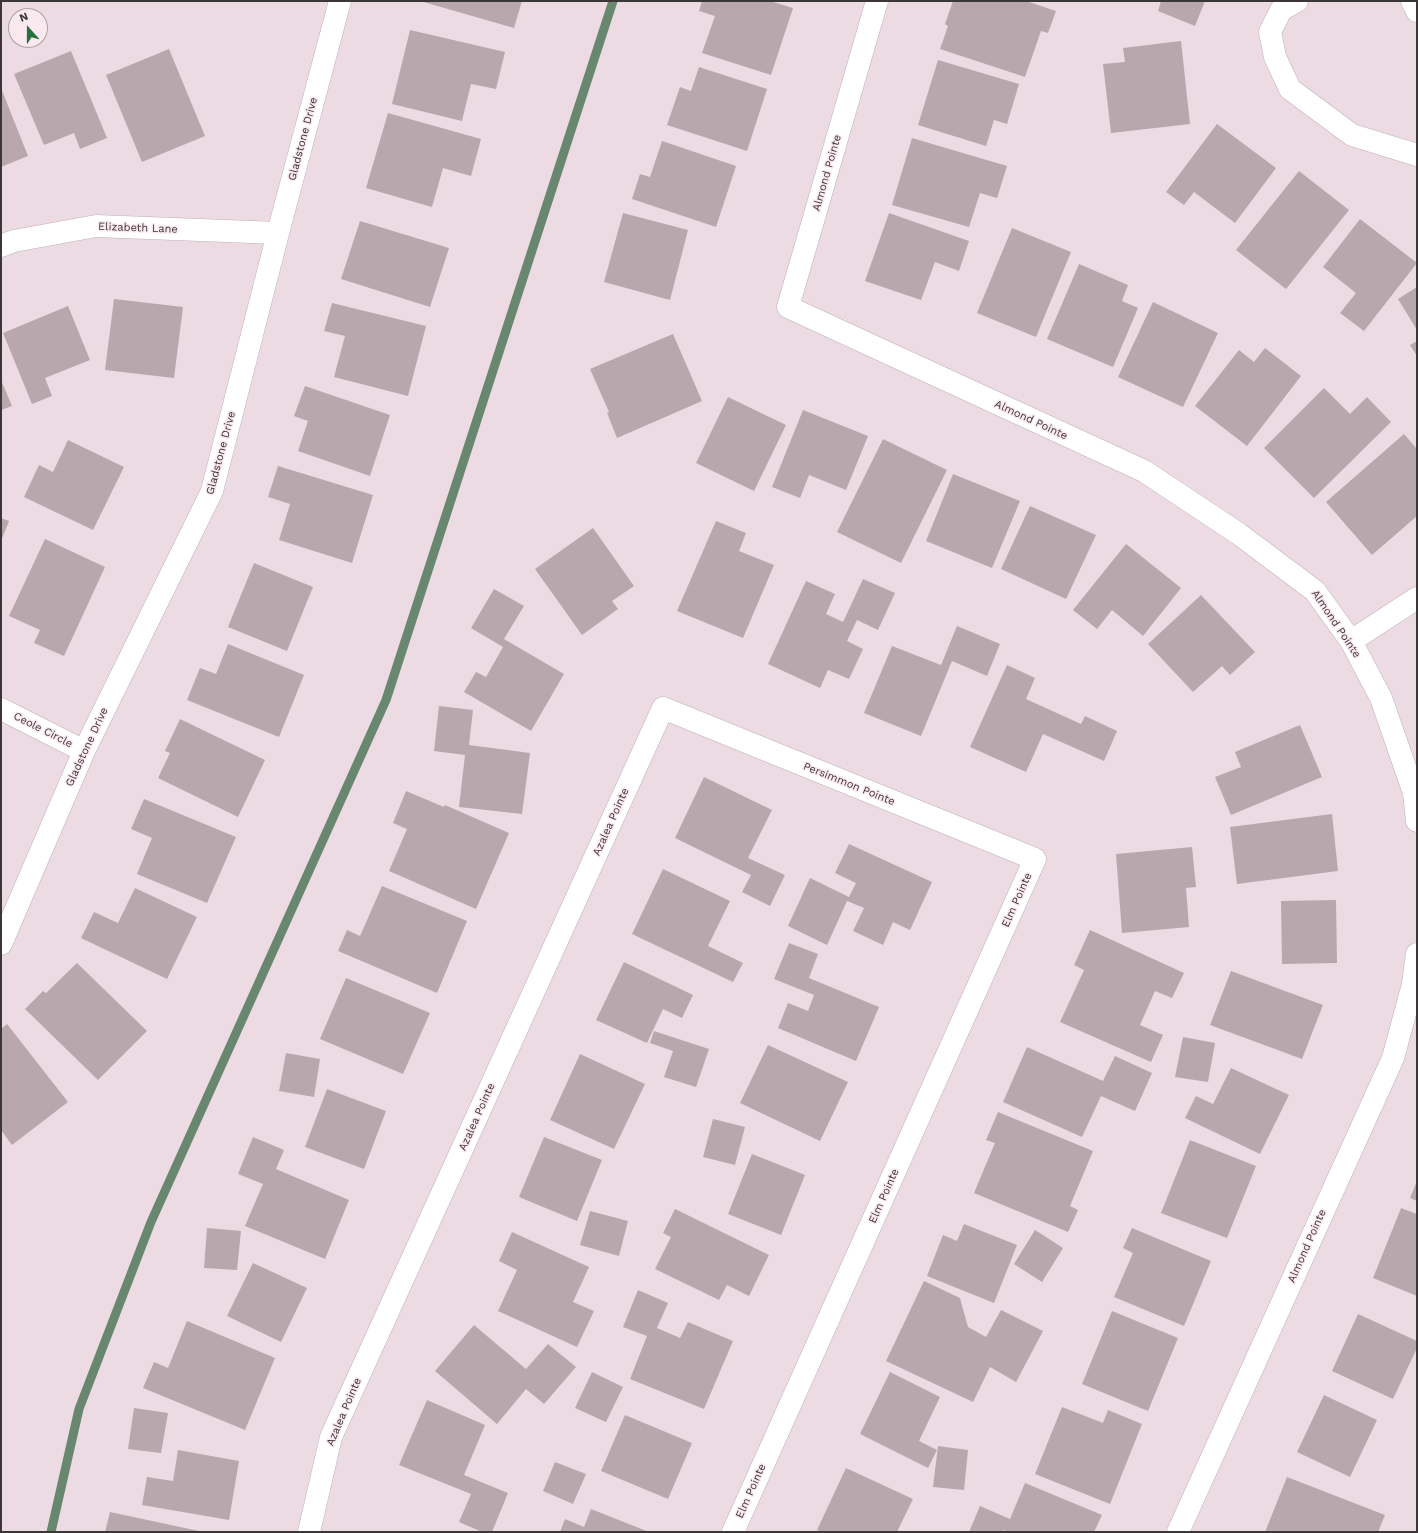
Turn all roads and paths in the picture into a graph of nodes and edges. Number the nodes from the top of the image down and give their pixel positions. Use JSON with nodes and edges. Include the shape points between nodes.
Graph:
{"nodes":[{"id":1,"x":340,"y":1,"type":"edge"},
{"id":2,"x":877,"y":1,"type":"edge"},
{"id":3,"x":1297,"y":1,"type":"edge"},
{"id":4,"x":1412,"y":1,"type":"edge"},
{"id":5,"x":1417,"y":11,"type":"edge"},
{"id":6,"x":1417,"y":155,"type":"edge"},
{"id":7,"x":278,"y":233,"type":"junction"},
{"id":8,"x":1,"y":246,"type":"edge"},
{"id":9,"x":1417,"y":598,"type":"edge"},
{"id":10,"x":1351,"y":641,"type":"junction"},
{"id":11,"x":663,"y":708,"type":"joint"},
{"id":12,"x":1,"y":709,"type":"edge"},
{"id":13,"x":84,"y":750,"type":"junction"},
{"id":14,"x":1417,"y":821,"type":"edge"},
{"id":15,"x":1035,"y":859,"type":"joint"},
{"id":16,"x":1,"y":944,"type":"edge"},
{"id":17,"x":1417,"y":954,"type":"edge"},
{"id":18,"x":309,"y":1532,"type":"edge"},
{"id":19,"x":733,"y":1532,"type":"edge"},
{"id":20,"x":1178,"y":1532,"type":"edge"}],
"edges":[{"from":1,"to":7,"type":"street","name":"Gladstone Drive"},
{"from":2,"to":10,"type":"street","name":"Almond Pointe","via":[[788,307],[1144,471],[1239,534],[1315,590]]},
{"from":3,"to":6,"type":"street","via":[[1281,10],[1270,32],[1275,57],[1290,89],[1352,135]]},
{"from":4,"to":5,"type":"street"},
{"from":7,"to":8,"type":"street","name":"Elizabeth Lane","via":[[96,226],[14,241]]},
{"from":7,"to":13,"type":"street","name":"Gladstone Drive","via":[[212,491]]},
{"from":9,"to":10,"type":"street"},
{"from":10,"to":14,"type":"street","name":"Almond Pointe","via":[[1381,698],[1414,793]]},
{"from":11,"to":15,"type":"street","name":"Persimmon Pointe"},
{"from":11,"to":18,"type":"street","name":"Azalea Pointe","via":[[331,1437]]},
{"from":12,"to":13,"type":"street","name":"Ceole Circle"},
{"from":13,"to":16,"type":"street","name":"Gladstone Drive"},
{"from":15,"to":19,"type":"street","name":"Elm Pointe"},
{"from":17,"to":20,"type":"street","name":"Almond Pointe","via":[[1413,984],[1393,1058]]}]}
